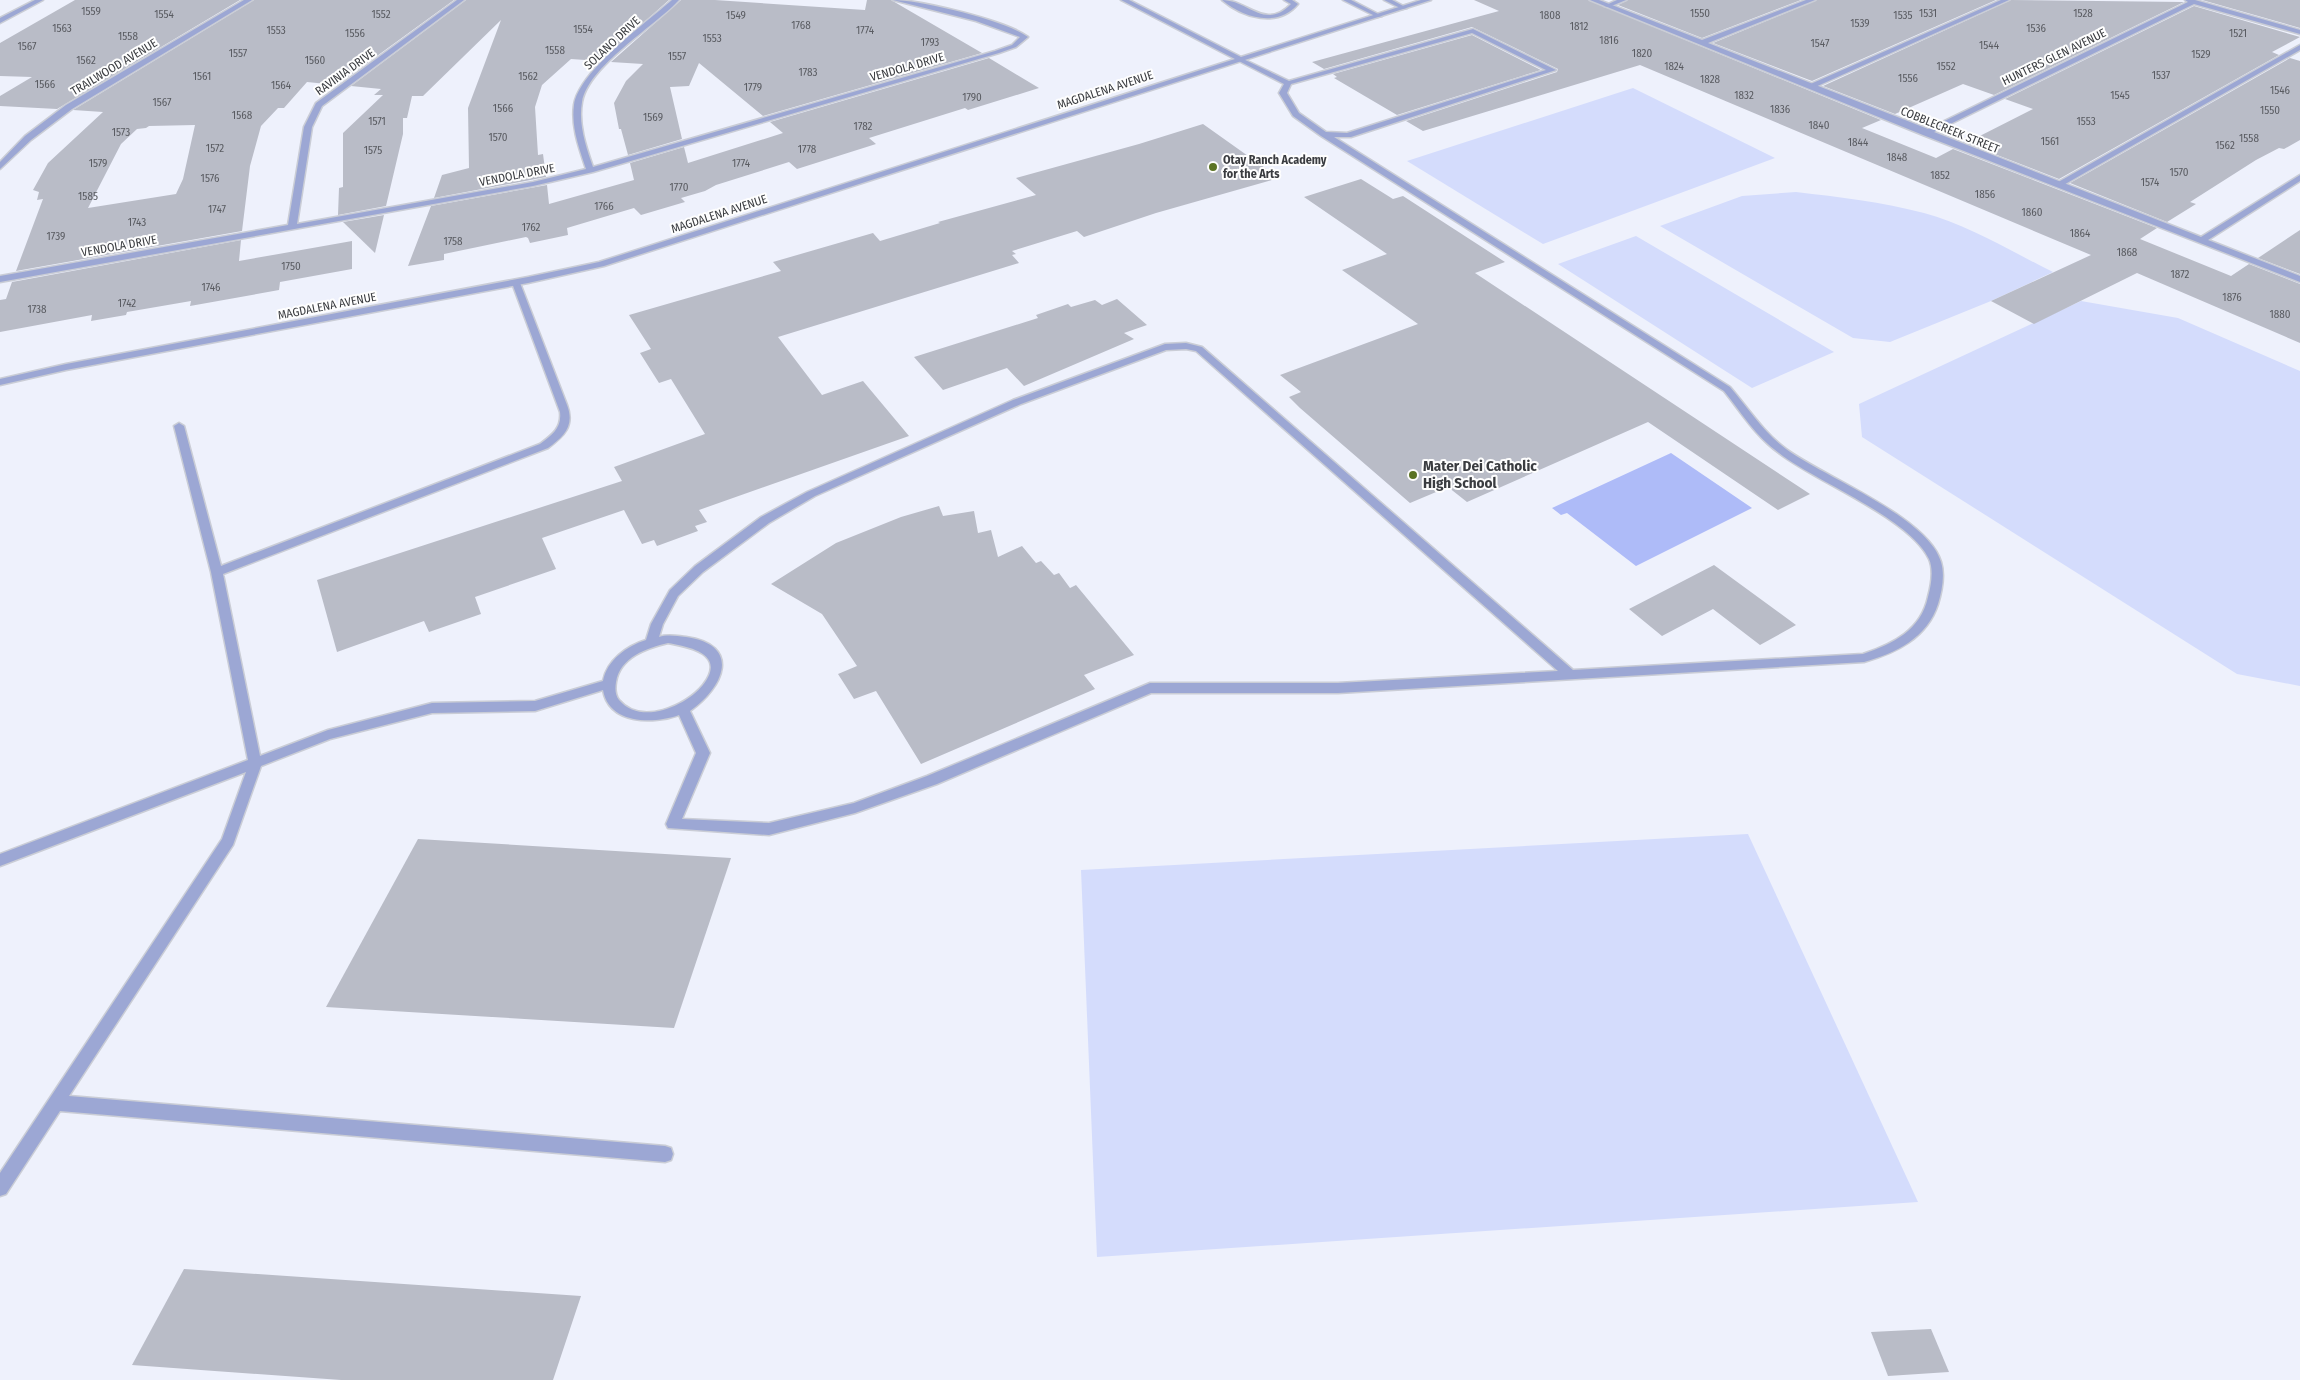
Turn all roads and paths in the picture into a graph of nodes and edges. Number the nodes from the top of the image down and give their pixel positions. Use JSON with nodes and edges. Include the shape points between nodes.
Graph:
{"nodes":[{"id":1,"x":40,"y":0,"type":"edge"},
{"id":2,"x":249,"y":0,"type":"edge"},
{"id":3,"x":461,"y":0,"type":"edge"},
{"id":4,"x":676,"y":0,"type":"edge"},
{"id":5,"x":896,"y":0,"type":"edge"},
{"id":6,"x":1225,"y":0,"type":"edge"},
{"id":7,"x":1287,"y":0,"type":"edge"},
{"id":8,"x":1346,"y":0,"type":"edge"},
{"id":9,"x":1387,"y":0,"type":"edge"},
{"id":10,"x":1428,"y":0,"type":"edge"},
{"id":11,"x":1593,"y":0,"type":"edge"},
{"id":12,"x":1623,"y":0,"type":"edge"},
{"id":13,"x":1812,"y":0,"type":"edge"},
{"id":14,"x":2006,"y":0,"type":"edge"},
{"id":15,"x":1129,"y":1,"type":"edge"},
{"id":16,"x":2190,"y":1,"type":"edge"},
{"id":17,"x":1608,"y":6,"type":"junction"},
{"id":18,"x":1404,"y":8,"type":"junction"},
{"id":19,"x":1379,"y":16,"type":"junction"},
{"id":20,"x":0,"y":21,"type":"edge"},
{"id":21,"x":2300,"y":32,"type":"edge"},
{"id":22,"x":1701,"y":43,"type":"junction"},
{"id":23,"x":2300,"y":48,"type":"edge"},
{"id":24,"x":1239,"y":59,"type":"junction"},
{"id":25,"x":1288,"y":83,"type":"junction"},
{"id":26,"x":1810,"y":86,"type":"junction"},
{"id":27,"x":1926,"y":133,"type":"junction"},
{"id":28,"x":1324,"y":134,"type":"junction"},
{"id":29,"x":0,"y":167,"type":"edge"},
{"id":30,"x":590,"y":170,"type":"junction"},
{"id":31,"x":2300,"y":177,"type":"edge"},
{"id":32,"x":2057,"y":185,"type":"junction"},
{"id":33,"x":292,"y":227,"type":"junction"},
{"id":34,"x":2200,"y":241,"type":"junction"},
{"id":35,"x":0,"y":278,"type":"edge"},
{"id":36,"x":2300,"y":279,"type":"edge"},
{"id":37,"x":516,"y":283,"type":"junction"},
{"id":38,"x":0,"y":382,"type":"edge"},
{"id":39,"x":179,"y":426,"type":"dead end"},
{"id":40,"x":217,"y":572,"type":"junction"},
{"id":41,"x":651,"y":642,"type":"junction"},
{"id":42,"x":1570,"y":674,"type":"junction"},
{"id":43,"x":608,"y":684,"type":"junction"},
{"id":44,"x":683,"y":709,"type":"junction"},
{"id":45,"x":255,"y":764,"type":"junction"},
{"id":46,"x":0,"y":860,"type":"edge"},
{"id":47,"x":56,"y":1103,"type":"junction"},
{"id":48,"x":665,"y":1154,"type":"dead end"},
{"id":49,"x":0,"y":1188,"type":"edge"}],
"edges":[{"from":1,"to":20,"type":"street"},
{"from":2,"to":29,"type":"street","name":"TRAILWOOD AVENUE","via":[[69,107],[28,138]]},
{"from":3,"to":33,"type":"street","name":"RAVINIA DRIVE","via":[[319,105],[308,127]]},
{"from":4,"to":30,"type":"street","name":"SOLANO DRIVE","via":[[596,71],[580,94],[577,117]]},
{"from":5,"to":30,"type":"street","name":"VENDOLA DRIVE","via":[[1025,37],[1014,46],[998,52]]},
{"from":6,"to":7,"type":"street","via":[[1257,17],[1290,11],[1295,4]]},
{"from":8,"to":19,"type":"street"},
{"from":9,"to":18,"type":"street"},
{"from":10,"to":18,"type":"street","name":"MAGDALENA AVENUE"},
{"from":11,"to":17,"type":"street","name":"COBBLECREEK STREET"},
{"from":12,"to":17,"type":"street"},
{"from":13,"to":22,"type":"street"},
{"from":14,"to":26,"type":"street"},
{"from":15,"to":24,"type":"street"},
{"from":16,"to":21,"type":"street"},
{"from":16,"to":27,"type":"street","name":"HUNTERS GLEN AVENUE"},
{"from":17,"to":22,"type":"street","name":"COBBLECREEK STREET"},
{"from":18,"to":19,"type":"street","name":"MAGDALENA AVENUE"},
{"from":19,"to":24,"type":"street","name":"MAGDALENA AVENUE"},
{"from":22,"to":26,"type":"street","name":"COBBLECREEK STREET"},
{"from":23,"to":32,"type":"street"},
{"from":24,"to":25,"type":"street"},
{"from":24,"to":37,"type":"street","name":"MAGDALENA AVENUE","via":[[636,254]]},
{"from":25,"to":28,"type":"street","via":[[1283,94],[1296,114]]},
{"from":25,"to":28,"type":"street","via":[[1473,31],[1552,70],[1348,135]]},
{"from":26,"to":27,"type":"street","name":"COBBLECREEK STREET"},
{"from":27,"to":32,"type":"street","name":"COBBLECREEK STREET"},
{"from":28,"to":42,"type":"street","via":[[1727,389],[1758,430],[1784,452],[1918,535],[1935,560],[1936,589],[1930,613],[1916,633],[1889,650],[1864,658]]},
{"from":30,"to":33,"type":"street","name":"VENDOLA DRIVE","via":[[533,184]]},
{"from":31,"to":34,"type":"street"},
{"from":32,"to":34,"type":"street","name":"COBBLECREEK STREET"},
{"from":33,"to":35,"type":"street","name":"VENDOLA DRIVE"},
{"from":34,"to":36,"type":"street","name":"COBBLECREEK STREET"},
{"from":37,"to":38,"type":"street","name":"MAGDALENA AVENUE"},
{"from":37,"to":40,"type":"street","via":[[567,413],[565,424],[557,436],[544,446]]},
{"from":39,"to":40,"type":"street"},
{"from":40,"to":45,"type":"street"},
{"from":41,"to":42,"type":"street","via":[[674,593],[699,569],[765,520],[811,494],[1017,402],[1165,347],[1186,346],[1199,349]]},
{"from":41,"to":43,"type":"street","via":[[621,660]]},
{"from":41,"to":44,"type":"street","via":[[676,639],[699,643],[711,651],[717,662],[717,674],[710,688],[699,700]]},
{"from":42,"to":44,"type":"street","via":[[1338,688],[1150,688],[932,780],[856,808],[769,829],[673,824],[703,753]]},
{"from":43,"to":44,"type":"street","via":[[609,696],[629,714],[646,717]]},
{"from":43,"to":45,"type":"street","via":[[535,706],[432,708],[328,735]]},
{"from":45,"to":46,"type":"street"},
{"from":45,"to":47,"type":"street","via":[[228,841]]},
{"from":47,"to":48,"type":"street"},
{"from":47,"to":49,"type":"street"}]}
